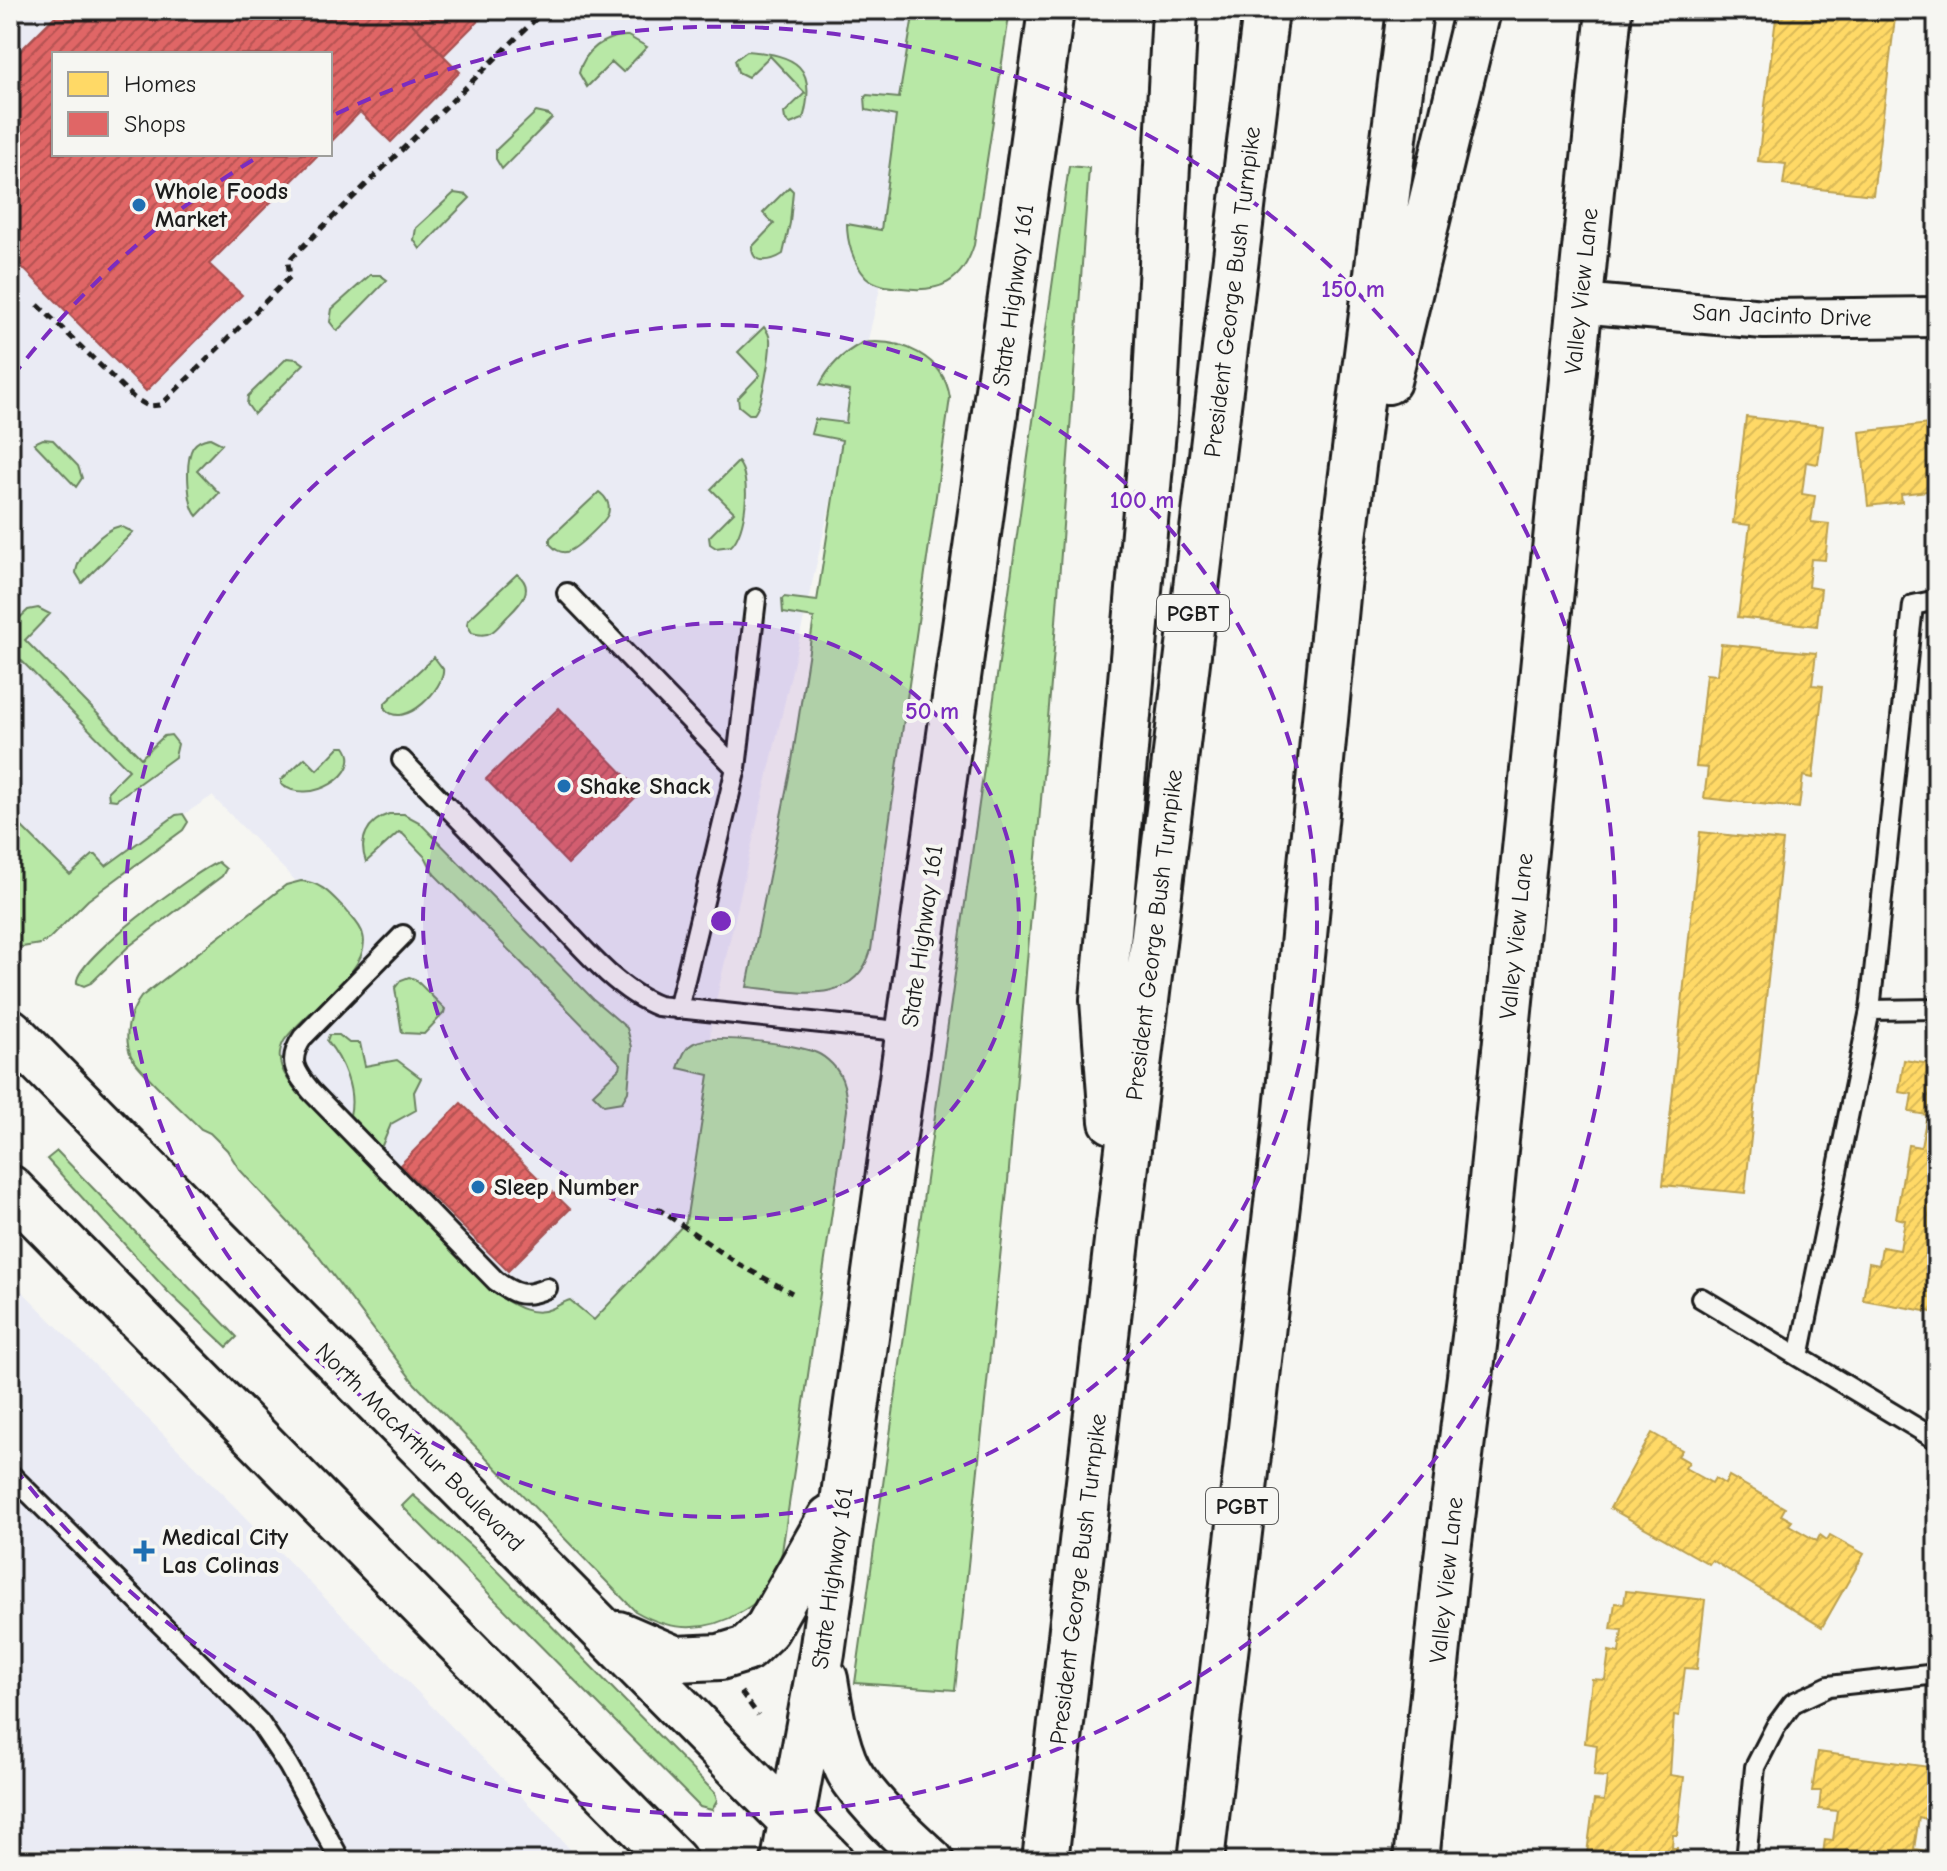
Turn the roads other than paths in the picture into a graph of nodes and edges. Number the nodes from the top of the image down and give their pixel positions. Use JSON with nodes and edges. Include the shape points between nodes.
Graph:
{"nodes":[{"id":1,"x":1051,"y":10,"type":"edge"},
{"id":2,"x":1175,"y":10,"type":"edge"},
{"id":3,"x":1266,"y":10,"type":"edge"},
{"id":4,"x":1410,"y":10,"type":"edge"},
{"id":5,"x":1478,"y":10,"type":"edge"},
{"id":6,"x":1609,"y":10,"type":"edge"},
{"id":7,"x":1579,"y":303,"type":"junction"},
{"id":8,"x":1937,"y":317,"type":"edge"},
{"id":9,"x":1338,"y":586,"type":"junction"},
{"id":10,"x":567,"y":593,"type":"dead end"},
{"id":11,"x":756,"y":599,"type":"dead end"},
{"id":12,"x":1937,"y":600,"type":"edge"},
{"id":13,"x":402,"y":760,"type":"dead end"},
{"id":14,"x":736,"y":768,"type":"junction"},
{"id":15,"x":403,"y":935,"type":"dead end"},
{"id":16,"x":678,"y":1009,"type":"junction"},
{"id":17,"x":1937,"y":1009,"type":"edge"},
{"id":18,"x":1870,"y":1010,"type":"junction"},
{"id":19,"x":10,"y":1031,"type":"edge"},
{"id":20,"x":908,"y":1032,"type":"junction"},
{"id":21,"x":10,"y":1188,"type":"edge"},
{"id":22,"x":1120,"y":1215,"type":"junction"},
{"id":23,"x":547,"y":1288,"type":"dead end"},
{"id":24,"x":1701,"y":1298,"type":"dead end"},
{"id":25,"x":1799,"y":1357,"type":"junction"},
{"id":26,"x":1937,"y":1440,"type":"edge"},
{"id":27,"x":10,"y":1474,"type":"edge"},
{"id":28,"x":844,"y":1491,"type":"junction"},
{"id":29,"x":597,"y":1625,"type":"junction"},
{"id":30,"x":822,"y":1653,"type":"junction"},
{"id":31,"x":1937,"y":1674,"type":"edge"},
{"id":32,"x":787,"y":1841,"type":"edge"},
{"id":33,"x":341,"y":1861,"type":"edge"},
{"id":34,"x":674,"y":1861,"type":"edge"},
{"id":35,"x":831,"y":1861,"type":"edge"},
{"id":36,"x":931,"y":1861,"type":"edge"},
{"id":37,"x":1045,"y":1861,"type":"edge"},
{"id":38,"x":1201,"y":1861,"type":"edge"},
{"id":39,"x":1416,"y":1861,"type":"edge"},
{"id":40,"x":1746,"y":1861,"type":"edge"}],
"edges":[{"from":1,"to":20,"type":"main road","name":"State Highway 161"},
{"from":2,"to":22,"type":"main road","via":[[1154,419],[1103,1000]]},
{"from":3,"to":22,"type":"main road","name":"President George Bush Turnpike","number":"PGBT"},
{"from":4,"to":9,"type":"main road","number":"PGBT"},
{"from":5,"to":9,"type":"main road"},
{"from":6,"to":7,"type":"main road","name":"Valley View Lane"},
{"from":7,"to":8,"type":"street","name":"San Jacinto Drive","via":[[1764,319]]},
{"from":7,"to":39,"type":"main road","name":"Valley View Lane","via":[[1481,1290]]},
{"from":9,"to":38,"type":"main road","number":"PGBT","via":[[1283,1152]]},
{"from":10,"to":14,"type":"lane"},
{"from":11,"to":14,"type":"lane"},
{"from":12,"to":18,"type":"lane","via":[[1913,605]]},
{"from":13,"to":16,"type":"lane","via":[[627,991]]},
{"from":14,"to":16,"type":"lane"},
{"from":15,"to":23,"type":"lane","via":[[303,1037],[294,1050],[294,1066],[311,1091],[496,1281],[518,1295]]},
{"from":16,"to":20,"type":"lane"},
{"from":17,"to":18,"type":"lane"},
{"from":18,"to":25,"type":"lane"},
{"from":19,"to":29,"type":"main road","name":"North MacArthur Boulevard"},
{"from":20,"to":28,"type":"main road","name":"State Highway 161"},
{"from":21,"to":34,"type":"main road"},
{"from":22,"to":37,"type":"main road","name":"President George Bush Turnpike","number":"PGBT"},
{"from":24,"to":25,"type":"lane"},
{"from":25,"to":26,"type":"lane"},
{"from":27,"to":33,"type":"lane","via":[[259,1722]]},
{"from":28,"to":29,"type":"main road","via":[[767,1629],[746,1649],[720,1657],[676,1659]]},
{"from":28,"to":30,"type":"main road","name":"State Highway 161"},
{"from":29,"to":32,"type":"main road","name":"North MacArthur Boulevard"},
{"from":30,"to":32,"type":"main road","name":"State Highway 161"},
{"from":30,"to":36,"type":"main road","via":[[832,1724],[852,1778]]},
{"from":31,"to":40,"type":"lane","via":[[1829,1686],[1793,1703],[1755,1767]]},
{"from":32,"to":35,"type":"main road","name":"North MacArthur Boulevard"}]}
